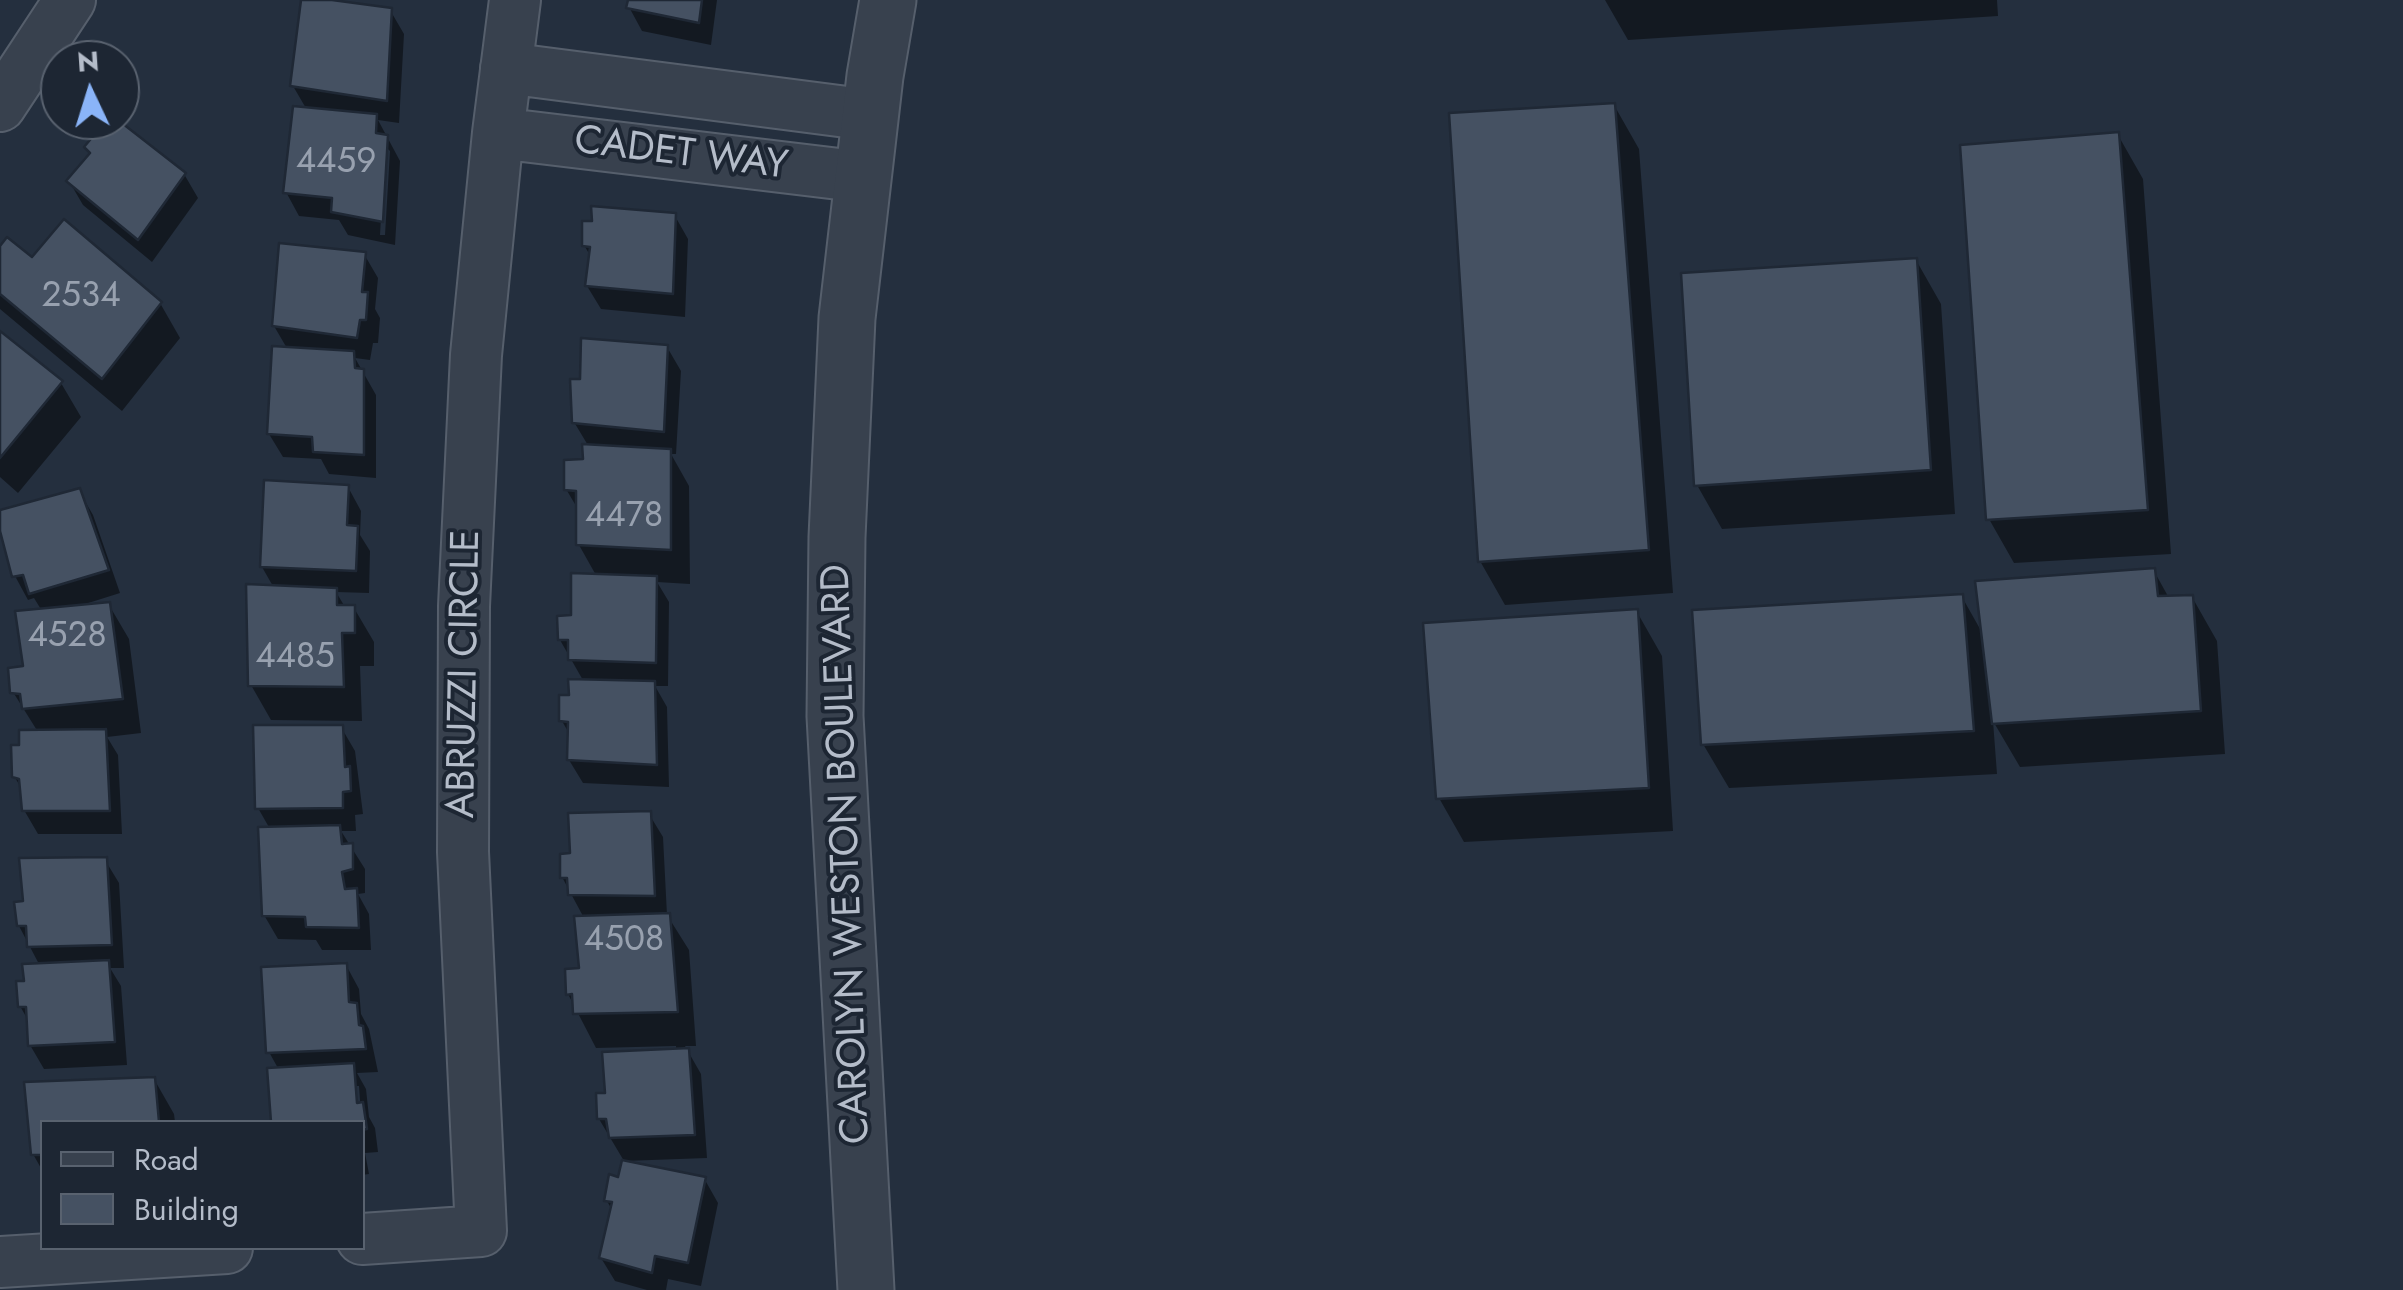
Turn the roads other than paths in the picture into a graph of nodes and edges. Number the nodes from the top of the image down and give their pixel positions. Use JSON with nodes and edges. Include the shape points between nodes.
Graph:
{"nodes":[{"id":1,"x":70,"y":0,"type":"edge"},
{"id":2,"x":515,"y":0,"type":"edge"},
{"id":3,"x":888,"y":0,"type":"edge"},
{"id":4,"x":506,"y":68,"type":"junction"},
{"id":5,"x":0,"y":106,"type":"edge"},
{"id":6,"x":870,"y":115,"type":"junction"},
{"id":7,"x":498,"y":132,"type":"junction"},
{"id":8,"x":864,"y":177,"type":"junction"},
{"id":9,"x":365,"y":1239,"type":"edge"},
{"id":10,"x":195,"y":1250,"type":"edge"},
{"id":11,"x":0,"y":1262,"type":"edge"},
{"id":12,"x":866,"y":1290,"type":"edge"}],
"edges":[{"from":1,"to":5,"type":"street"},
{"from":2,"to":4,"type":"street","name":"ABRUZZI CIRCLE"},
{"from":3,"to":6,"type":"street","name":"CAROLYN WESTON BOULEVARD"},
{"from":4,"to":6,"type":"street","name":"CADET WAY"},
{"from":4,"to":7,"type":"street","name":"ABRUZZI CIRCLE"},
{"from":6,"to":8,"type":"street","name":"CAROLYN WESTON BOULEVARD"},
{"from":7,"to":8,"type":"street","name":"CADET WAY"},
{"from":7,"to":9,"type":"street","name":"ABRUZZI CIRCLE","via":[[476,356],[464,606],[463,852],[481,1231]]},
{"from":8,"to":12,"type":"street","name":"CAROLYN WESTON BOULEVARD","via":[[848,318],[835,716]]},
{"from":10,"to":11,"type":"street"}]}
